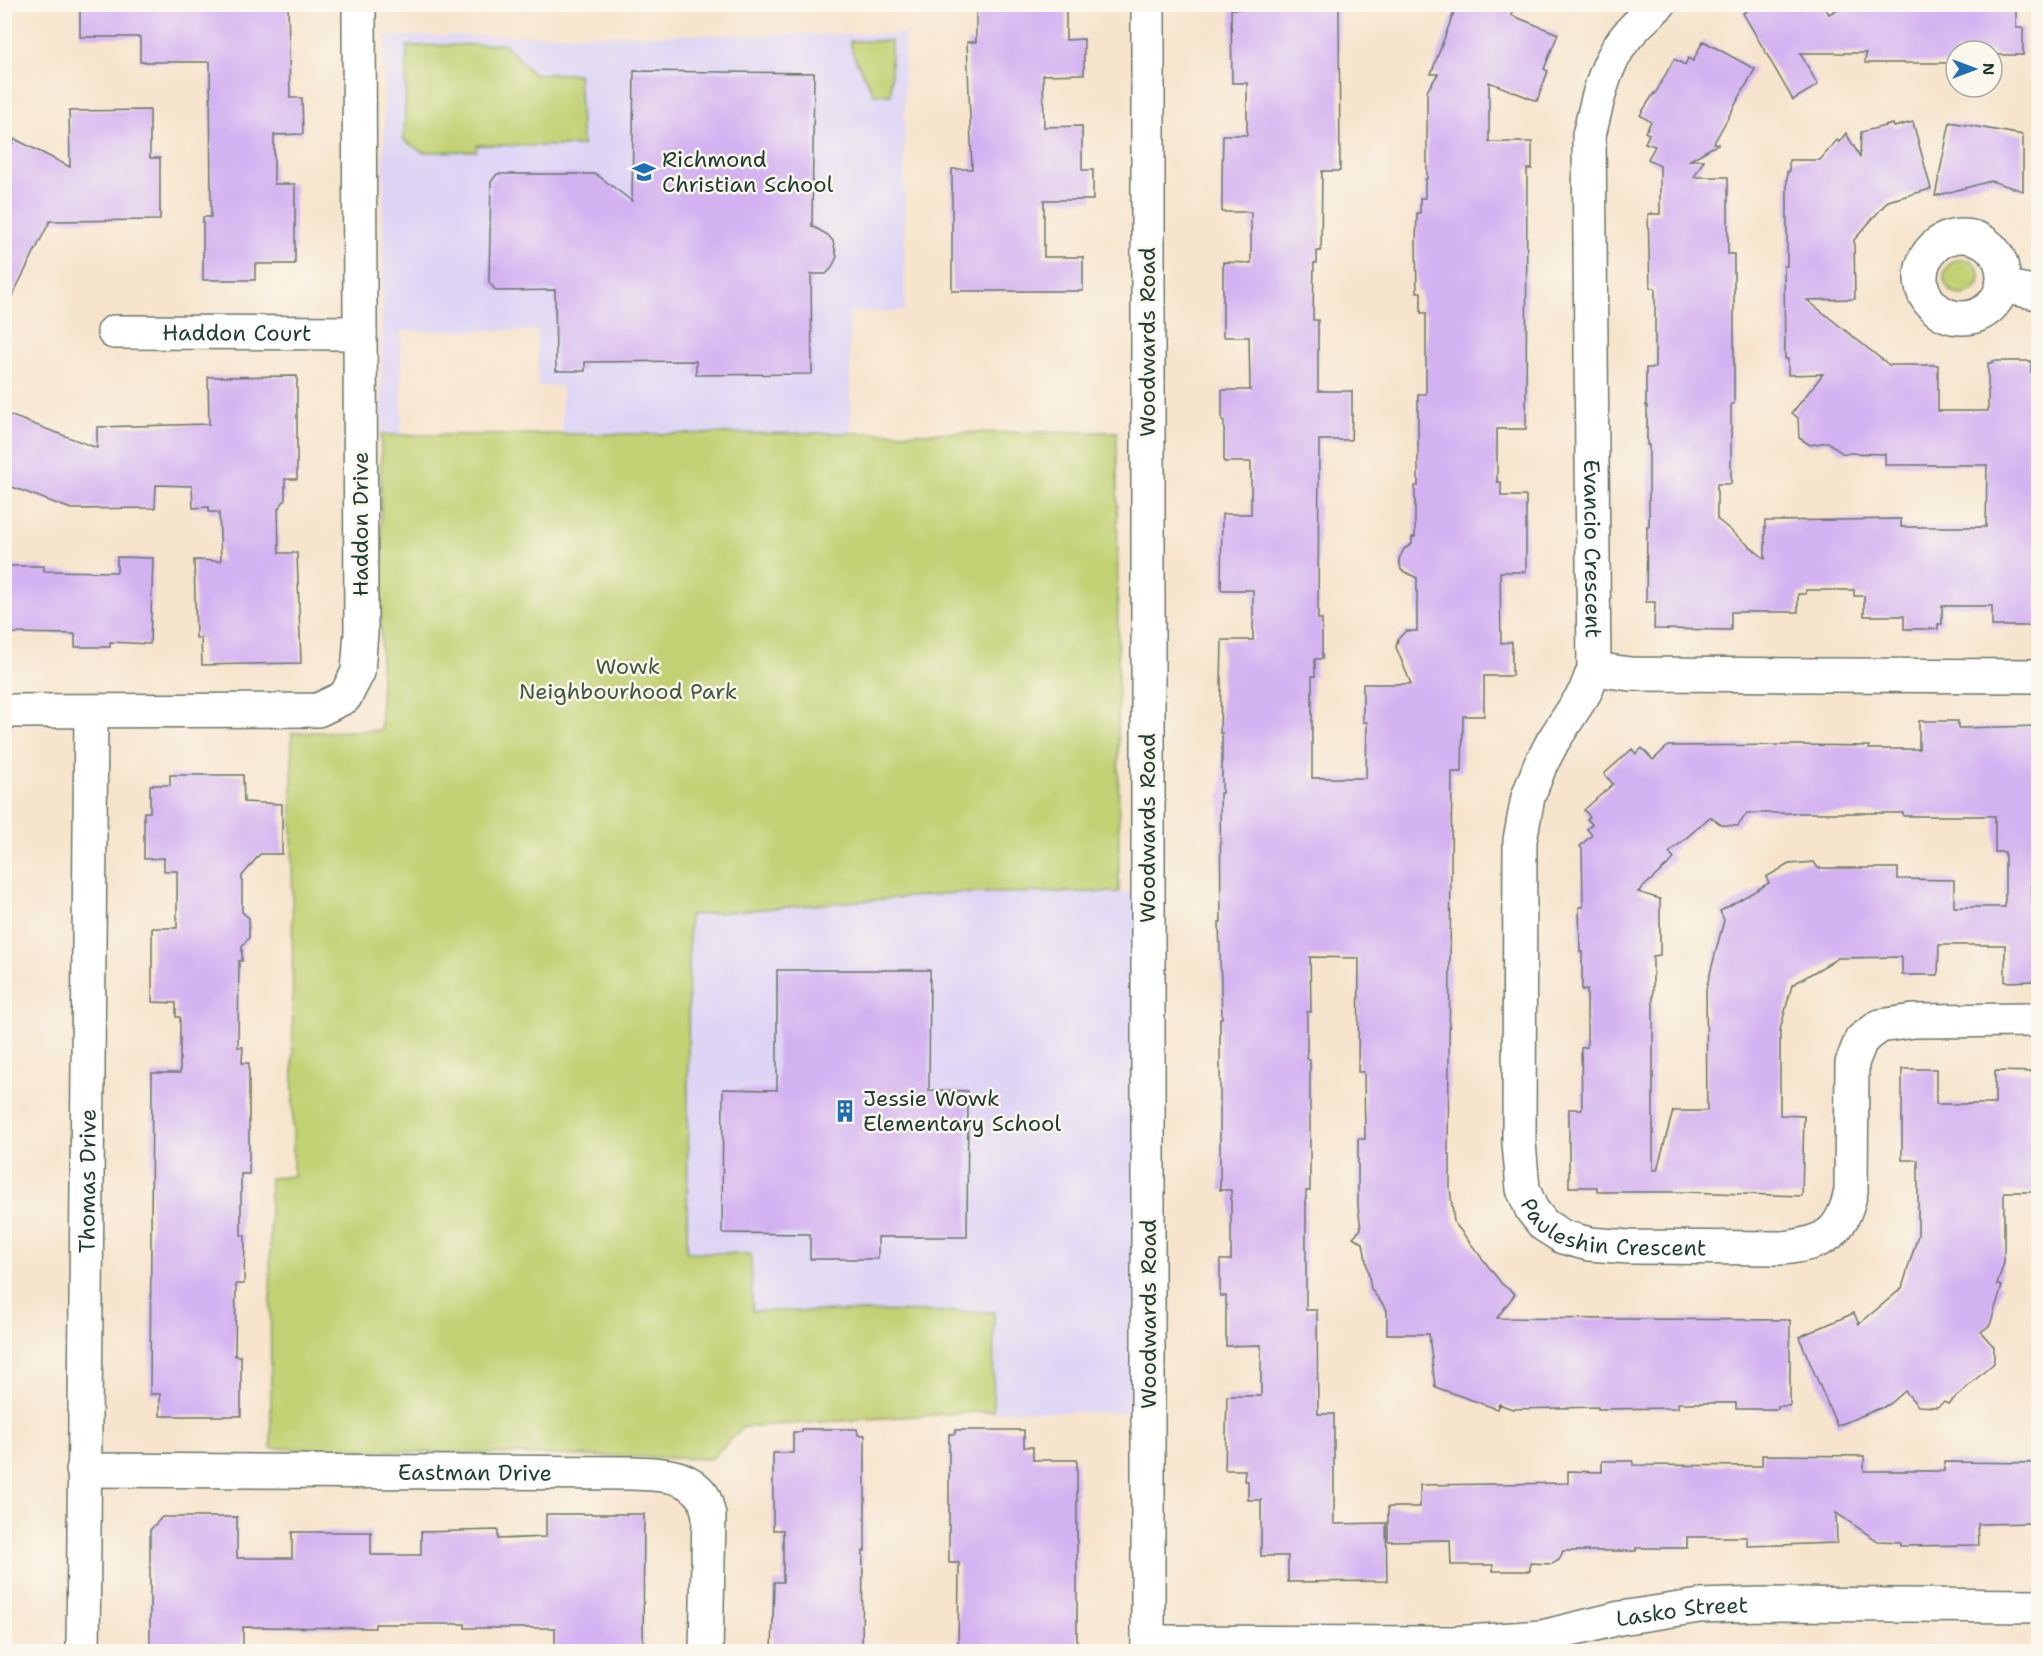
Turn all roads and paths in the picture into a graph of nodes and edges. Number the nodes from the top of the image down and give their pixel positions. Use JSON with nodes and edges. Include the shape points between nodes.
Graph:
{"nodes":[{"id":1,"x":359,"y":4,"type":"edge"},
{"id":2,"x":1148,"y":4,"type":"edge"},
{"id":3,"x":1659,"y":4,"type":"edge"},
{"id":4,"x":2002,"y":286,"type":"dead end"},
{"id":5,"x":2038,"y":293,"type":"edge"},
{"id":6,"x":114,"y":332,"type":"dead end"},
{"id":7,"x":360,"y":333,"type":"junction"},
{"id":8,"x":1594,"y":669,"type":"junction"},
{"id":9,"x":2038,"y":676,"type":"edge"},
{"id":10,"x":4,"y":711,"type":"edge"},
{"id":11,"x":91,"y":712,"type":"junction"},
{"id":12,"x":2038,"y":1020,"type":"edge"},
{"id":13,"x":83,"y":1470,"type":"junction"},
{"id":14,"x":2038,"y":1605,"type":"edge"},
{"id":15,"x":1585,"y":1640,"type":"edge"},
{"id":16,"x":1148,"y":1647,"type":"edge"},
{"id":17,"x":83,"y":1652,"type":"edge"},
{"id":18,"x":706,"y":1652,"type":"edge"}],
"edges":[{"from":1,"to":7,"type":"street","name":"Haddon Drive"},
{"from":2,"to":16,"type":"street","name":"Woodwards Road"},
{"from":3,"to":8,"type":"street","name":"Evancio Crescent","via":[[1615,53],[1589,135]]},
{"from":4,"to":5,"type":"street"},
{"from":6,"to":7,"type":"street","name":"Haddon Court"},
{"from":7,"to":11,"type":"street","name":"Haddon Drive","via":[[361,632],[358,672],[345,697],[318,710]]},
{"from":8,"to":9,"type":"street","name":"Evancio Crescent","via":[[1630,674]]},
{"from":8,"to":12,"type":"street","name":"Pauleshin Crescent","via":[[1585,692],[1540,766],[1528,797],[1520,840],[1520,1169],[1523,1189],[1544,1226],[1563,1237],[1589,1244],[1804,1246],[1838,1227],[1847,1210],[1851,1191],[1852,1063],[1861,1041],[1880,1026],[1913,1021]]},
{"from":10,"to":11,"type":"street","name":"Haddon Drive"},
{"from":11,"to":13,"type":"street","name":"Thomas Drive"},
{"from":13,"to":17,"type":"street","name":"Thomas Drive"},
{"from":13,"to":18,"type":"street","name":"Eastman Drive","via":[[632,1473],[684,1479],[704,1497],[709,1515]]},
{"from":14,"to":15,"type":"street","name":"Lasko Street","via":[[1721,1605],[1620,1618]]},
{"from":15,"to":16,"type":"street","name":"Lasko Street","via":[[1542,1637],[1453,1643]]}]}
